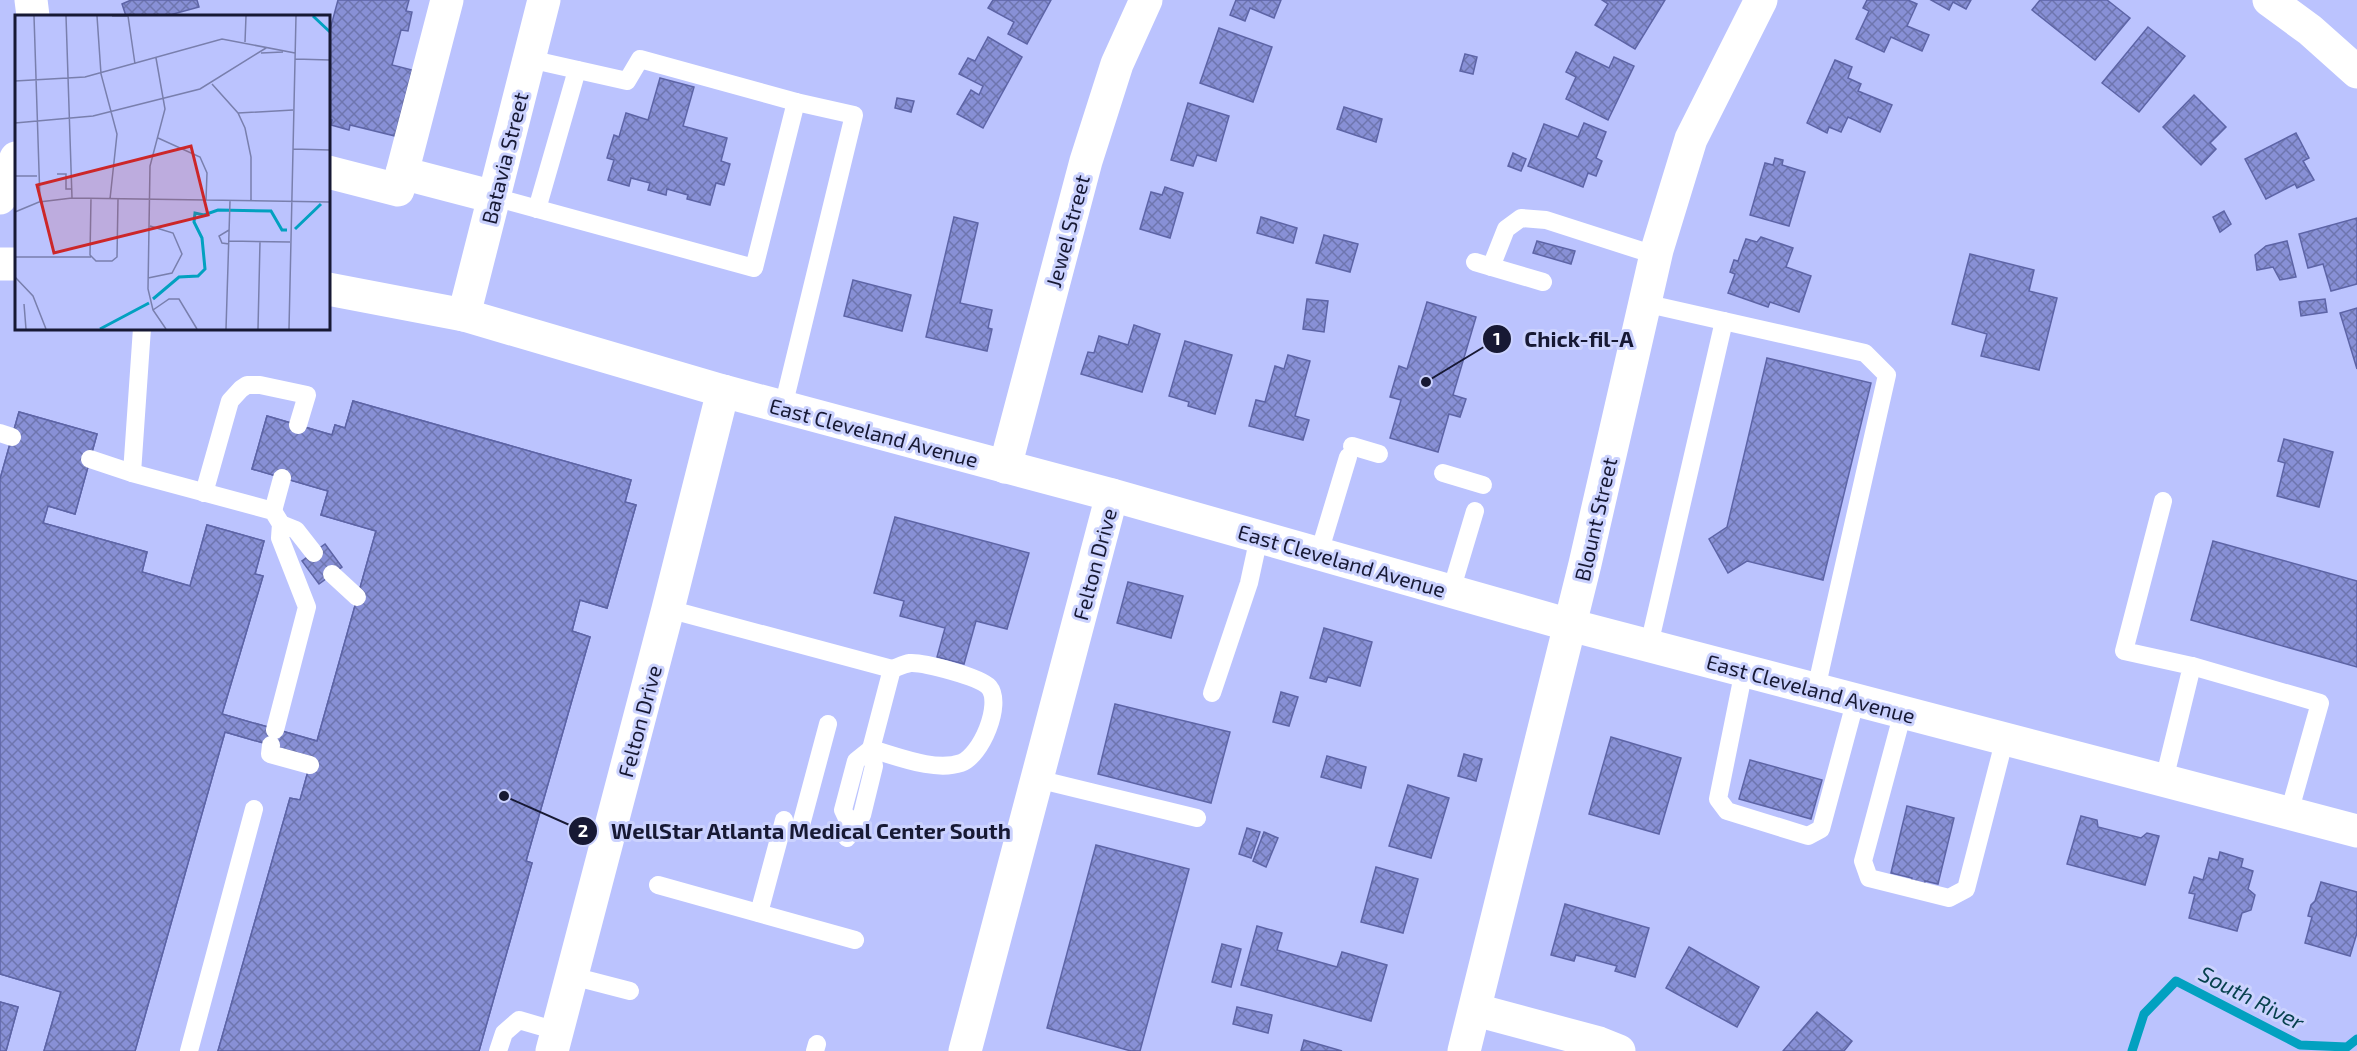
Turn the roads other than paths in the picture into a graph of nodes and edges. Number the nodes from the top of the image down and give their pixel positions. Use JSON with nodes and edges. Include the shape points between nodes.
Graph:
{"nodes":[{"id":1,"x":32,"y":0,"type":"edge"},
{"id":2,"x":447,"y":0,"type":"edge"},
{"id":3,"x":544,"y":0,"type":"edge"},
{"id":4,"x":1146,"y":0,"type":"edge"},
{"id":5,"x":1761,"y":0,"type":"edge"},
{"id":6,"x":2269,"y":0,"type":"edge"},
{"id":7,"x":33,"y":15,"type":"edge"},
{"id":8,"x":529,"y":59,"type":"junction"},
{"id":9,"x":577,"y":70,"type":"junction"},
{"id":10,"x":2357,"y":72,"type":"edge"},
{"id":11,"x":796,"y":102,"type":"junction"},
{"id":12,"x":15,"y":160,"type":"edge"},
{"id":13,"x":330,"y":173,"type":"edge"},
{"id":14,"x":402,"y":173,"type":"junction"},
{"id":15,"x":494,"y":197,"type":"junction"},
{"id":16,"x":0,"y":198,"type":"edge"},
{"id":17,"x":537,"y":209,"type":"junction"},
{"id":18,"x":1655,"y":255,"type":"junction"},
{"id":19,"x":1543,"y":282,"type":"dead end"},
{"id":20,"x":330,"y":289,"type":"edge"},
{"id":21,"x":1644,"y":303,"type":"junction"},
{"id":22,"x":464,"y":315,"type":"junction"},
{"id":23,"x":1724,"y":321,"type":"junction"},
{"id":24,"x":142,"y":330,"type":"edge"},
{"id":25,"x":723,"y":391,"type":"junction"},
{"id":26,"x":783,"y":407,"type":"junction"},
{"id":27,"x":298,"y":425,"type":"dead end"},
{"id":28,"x":1379,"y":454,"type":"dead end"},
{"id":29,"x":90,"y":459,"type":"dead end"},
{"id":30,"x":1005,"y":467,"type":"junction"},
{"id":31,"x":132,"y":473,"type":"junction"},
{"id":32,"x":1443,"y":473,"type":"dead end"},
{"id":33,"x":282,"y":478,"type":"dead end"},
{"id":34,"x":1483,"y":485,"type":"dead end"},
{"id":35,"x":204,"y":492,"type":"junction"},
{"id":36,"x":1112,"y":495,"type":"junction"},
{"id":37,"x":2163,"y":501,"type":"dead end"},
{"id":38,"x":1475,"y":511,"type":"dead end"},
{"id":39,"x":277,"y":518,"type":"junction"},
{"id":40,"x":1259,"y":537,"type":"junction"},
{"id":41,"x":314,"y":553,"type":"dead end"},
{"id":42,"x":1319,"y":554,"type":"junction"},
{"id":43,"x":332,"y":574,"type":"dead end"},
{"id":44,"x":1451,"y":591,"type":"junction"},
{"id":45,"x":357,"y":597,"type":"dead end"},
{"id":46,"x":668,"y":609,"type":"junction"},
{"id":47,"x":1570,"y":625,"type":"junction"},
{"id":48,"x":1649,"y":645,"type":"junction"},
{"id":49,"x":2192,"y":666,"type":"junction"},
{"id":50,"x":892,"y":669,"type":"junction"},
{"id":51,"x":1744,"y":670,"type":"junction"},
{"id":52,"x":1816,"y":689,"type":"junction"},
{"id":53,"x":1212,"y":693,"type":"dead end"},
{"id":54,"x":1856,"y":699,"type":"junction"},
{"id":55,"x":1903,"y":712,"type":"junction"},
{"id":56,"x":828,"y":724,"type":"dead end"},
{"id":57,"x":2005,"y":738,"type":"junction"},
{"id":58,"x":871,"y":749,"type":"junction"},
{"id":59,"x":310,"y":765,"type":"dead end"},
{"id":60,"x":1037,"y":779,"type":"junction"},
{"id":61,"x":2164,"y":780,"type":"junction"},
{"id":62,"x":254,"y":808,"type":"dead end"},
{"id":63,"x":2289,"y":813,"type":"junction"},
{"id":64,"x":1197,"y":818,"type":"dead end"},
{"id":65,"x":848,"y":831,"type":"dead end"},
{"id":66,"x":2357,"y":831,"type":"edge"},
{"id":67,"x":658,"y":885,"type":"dead end"},
{"id":68,"x":759,"y":913,"type":"junction"},
{"id":69,"x":855,"y":940,"type":"dead end"},
{"id":70,"x":572,"y":976,"type":"junction"},
{"id":71,"x":630,"y":991,"type":"dead end"},
{"id":72,"x":1476,"y":1010,"type":"junction"},
{"id":73,"x":554,"y":1041,"type":"edge"},
{"id":74,"x":189,"y":1051,"type":"edge"},
{"id":75,"x":498,"y":1051,"type":"edge"},
{"id":76,"x":965,"y":1051,"type":"edge"},
{"id":77,"x":1464,"y":1051,"type":"edge"},
{"id":78,"x":1619,"y":1051,"type":"edge"}],
"edges":[{"from":1,"to":7,"type":"street"},
{"from":2,"to":14,"type":"street"},
{"from":3,"to":8,"type":"street","name":"Batavia Street"},
{"from":4,"to":30,"type":"street","name":"Jewel Street","via":[[1117,64],[1086,161]]},
{"from":5,"to":18,"type":"street","name":"Blount Street","via":[[1691,139]]},
{"from":6,"to":10,"type":"street"},
{"from":8,"to":9,"type":"lane"},
{"from":8,"to":15,"type":"street","name":"Batavia Street"},
{"from":9,"to":11,"type":"lane","via":[[627,81],[640,59]]},
{"from":9,"to":17,"type":"lane"},
{"from":11,"to":17,"type":"lane","via":[[754,268]]},
{"from":11,"to":26,"type":"lane","via":[[854,115]]},
{"from":12,"to":16,"type":"street"},
{"from":13,"to":14,"type":"street","via":[[398,190]]},
{"from":14,"to":15,"type":"street"},
{"from":15,"to":17,"type":"lane"},
{"from":15,"to":22,"type":"street","name":"Batavia Street"},
{"from":18,"to":19,"type":"lane","via":[[1546,220],[1521,218],[1506,229],[1483,264]]},
{"from":18,"to":21,"type":"street","name":"Blount Street"},
{"from":20,"to":22,"type":"street","name":"East Cleveland Avenue"},
{"from":21,"to":23,"type":"lane"},
{"from":21,"to":47,"type":"street","name":"Blount Street"},
{"from":22,"to":25,"type":"street","name":"East Cleveland Avenue"},
{"from":23,"to":48,"type":"lane"},
{"from":23,"to":52,"type":"lane","via":[[1865,353],[1887,375]]},
{"from":24,"to":31,"type":"lane"},
{"from":25,"to":26,"type":"street","name":"East Cleveland Avenue"},
{"from":25,"to":46,"type":"street","name":"Felton Drive"},
{"from":26,"to":30,"type":"street","name":"East Cleveland Avenue"},
{"from":27,"to":35,"type":"lane","via":[[307,395],[260,385],[241,389],[230,401]]},
{"from":28,"to":42,"type":"lane","via":[[1350,451]]},
{"from":29,"to":31,"type":"lane"},
{"from":30,"to":36,"type":"street","name":"East Cleveland Avenue"},
{"from":31,"to":35,"type":"lane"},
{"from":32,"to":34,"type":"lane"},
{"from":33,"to":39,"type":"lane"},
{"from":35,"to":39,"type":"lane"},
{"from":36,"to":40,"type":"street","name":"East Cleveland Avenue"},
{"from":36,"to":60,"type":"street","name":"Felton Drive"},
{"from":37,"to":49,"type":"lane","via":[[2124,651]]},
{"from":38,"to":44,"type":"lane"},
{"from":39,"to":41,"type":"lane","via":[[296,530]]},
{"from":39,"to":59,"type":"lane","via":[[280,538],[307,607],[270,754]]},
{"from":40,"to":42,"type":"street","name":"East Cleveland Avenue"},
{"from":40,"to":53,"type":"lane","via":[[1250,583]]},
{"from":42,"to":44,"type":"street","name":"East Cleveland Avenue"},
{"from":43,"to":45,"type":"lane"},
{"from":44,"to":47,"type":"street","name":"East Cleveland Avenue"},
{"from":46,"to":50,"type":"lane"},
{"from":46,"to":70,"type":"street","name":"Felton Drive"},
{"from":47,"to":48,"type":"street","name":"East Cleveland Avenue"},
{"from":47,"to":72,"type":"street","name":"Blount Street"},
{"from":48,"to":51,"type":"street","name":"East Cleveland Avenue"},
{"from":49,"to":61,"type":"lane"},
{"from":49,"to":63,"type":"lane","via":[[2320,703]]},
{"from":50,"to":58,"type":"lane"},
{"from":50,"to":58,"type":"lane","via":[[909,663],[973,677],[988,686],[993,696],[992,714],[984,739],[962,763],[939,765]]},
{"from":51,"to":52,"type":"street","name":"East Cleveland Avenue"},
{"from":51,"to":54,"type":"lane","via":[[1718,799],[1727,811],[1808,836],[1821,829]]},
{"from":52,"to":54,"type":"street","name":"East Cleveland Avenue"},
{"from":54,"to":55,"type":"street","name":"East Cleveland Avenue"},
{"from":55,"to":57,"type":"street","name":"East Cleveland Avenue"},
{"from":55,"to":57,"type":"lane","via":[[1863,861],[1869,878],[1949,898],[1966,889]]},
{"from":56,"to":68,"type":"lane"},
{"from":57,"to":61,"type":"street","name":"East Cleveland Avenue"},
{"from":58,"to":65,"type":"lane","via":[[874,766],[862,814]]},
{"from":60,"to":64,"type":"lane"},
{"from":60,"to":76,"type":"street","name":"Felton Drive"},
{"from":61,"to":63,"type":"street","name":"East Cleveland Avenue"},
{"from":62,"to":74,"type":"lane"},
{"from":63,"to":66,"type":"street","name":"East Cleveland Avenue"},
{"from":67,"to":68,"type":"lane"},
{"from":68,"to":69,"type":"lane"},
{"from":70,"to":71,"type":"lane"},
{"from":70,"to":73,"type":"street","name":"Felton Drive"},
{"from":72,"to":77,"type":"street","name":"Blount Street"},
{"from":72,"to":78,"type":"street"},
{"from":73,"to":75,"type":"lane","via":[[519,1020],[504,1033]]}]}
